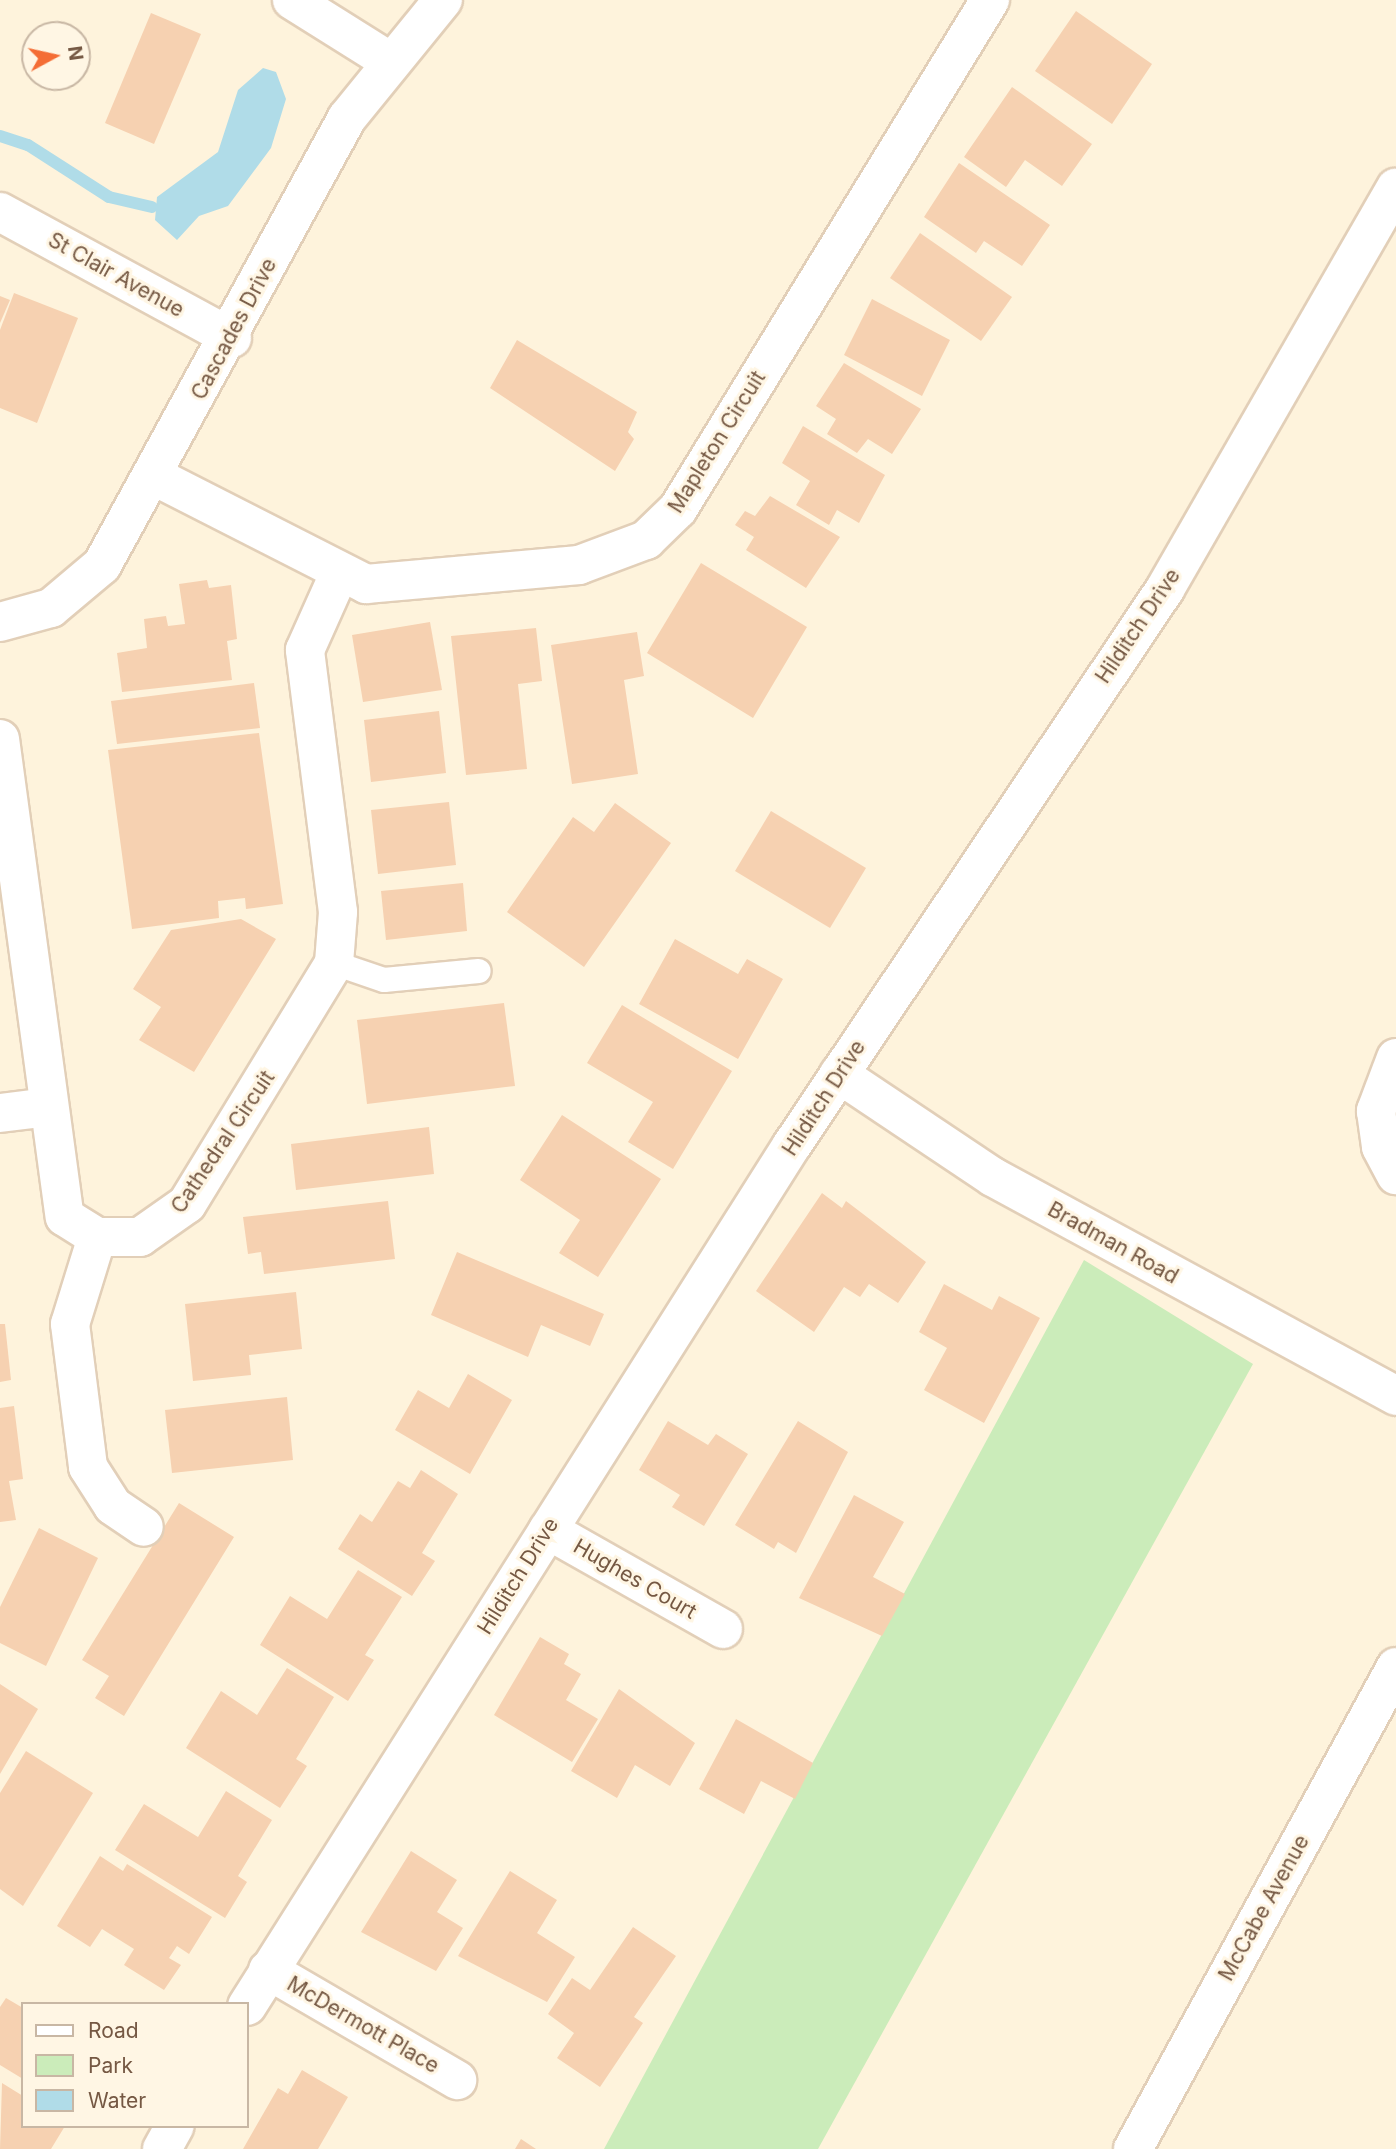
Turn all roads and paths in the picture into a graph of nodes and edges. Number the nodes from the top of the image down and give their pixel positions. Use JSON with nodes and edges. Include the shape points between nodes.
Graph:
{"nodes":[{"id":1,"x":292,"y":0,"type":"edge"},
{"id":2,"x":443,"y":0,"type":"edge"},
{"id":3,"x":990,"y":0,"type":"edge"},
{"id":4,"x":391,"y":62,"type":"junction"},
{"id":5,"x":1396,"y":188,"type":"edge"},
{"id":6,"x":0,"y":212,"type":"edge"},
{"id":7,"x":232,"y":338,"type":"junction"},
{"id":8,"x":154,"y":477,"type":"junction"},
{"id":9,"x":339,"y":574,"type":"junction"},
{"id":10,"x":0,"y":622,"type":"edge"},
{"id":11,"x":0,"y":740,"type":"edge"},
{"id":12,"x":334,"y":963,"type":"junction"},
{"id":13,"x":478,"y":971,"type":"dead end"},
{"id":14,"x":1396,"y":1058,"type":"edge"},
{"id":15,"x":839,"y":1074,"type":"junction"},
{"id":16,"x":48,"y":1107,"type":"junction"},
{"id":17,"x":0,"y":1112,"type":"edge"},
{"id":18,"x":1396,"y":1175,"type":"edge"},
{"id":19,"x":97,"y":1237,"type":"junction"},
{"id":20,"x":1396,"y":1396,"type":"edge"},
{"id":21,"x":144,"y":1527,"type":"dead end"},
{"id":22,"x":548,"y":1530,"type":"junction"},
{"id":23,"x":723,"y":1629,"type":"dead end"},
{"id":24,"x":1396,"y":1667,"type":"edge"},
{"id":25,"x":268,"y":1970,"type":"junction"},
{"id":26,"x":248,"y":2004,"type":"edge"},
{"id":27,"x":457,"y":2080,"type":"dead end"},
{"id":28,"x":174,"y":2128,"type":"edge"},
{"id":29,"x":162,"y":2149,"type":"edge"},
{"id":30,"x":1133,"y":2149,"type":"edge"}],
"edges":[{"from":1,"to":4,"type":"street"},
{"from":2,"to":4,"type":"street","name":"Cascades Drive"},
{"from":3,"to":9,"type":"street","name":"Mapleton Circuit","via":[[662,527],[615,557],[579,565],[397,585],[366,584]]},
{"from":4,"to":7,"type":"street","name":"Cascades Drive","via":[[347,118]]},
{"from":5,"to":15,"type":"street","name":"Hilditch Drive","via":[[1165,589]]},
{"from":6,"to":7,"type":"street","name":"St Clair Avenue"},
{"from":7,"to":8,"type":"street","name":"Cascades Drive"},
{"from":8,"to":9,"type":"street","name":"Mapleton Circuit"},
{"from":8,"to":10,"type":"street","name":"Cascades Drive","via":[[87,583],[51,608]]},
{"from":9,"to":12,"type":"street","name":"Cathedral Circuit","via":[[305,650],[338,912]]},
{"from":11,"to":16,"type":"street"},
{"from":12,"to":13,"type":"lane","via":[[384,980]]},
{"from":12,"to":19,"type":"street","name":"Cathedral Circuit","via":[[187,1203],[141,1237]]},
{"from":14,"to":18,"type":"street","via":[[1376,1111],[1381,1147]]},
{"from":15,"to":20,"type":"street","name":"Bradman Road","via":[[993,1177]]},
{"from":15,"to":22,"type":"street","name":"Hilditch Drive"},
{"from":16,"to":17,"type":"street"},
{"from":16,"to":19,"type":"street","via":[[65,1217]]},
{"from":19,"to":21,"type":"street","via":[[70,1324],[88,1467],[113,1506]]},
{"from":22,"to":23,"type":"street","name":"Hughes Court"},
{"from":22,"to":25,"type":"street","name":"Hilditch Drive"},
{"from":24,"to":30,"type":"street","name":"McCabe Avenue"},
{"from":25,"to":26,"type":"street","name":"Hilditch Drive"},
{"from":25,"to":27,"type":"street","name":"McDermott Place"},
{"from":28,"to":29,"type":"street"}]}
